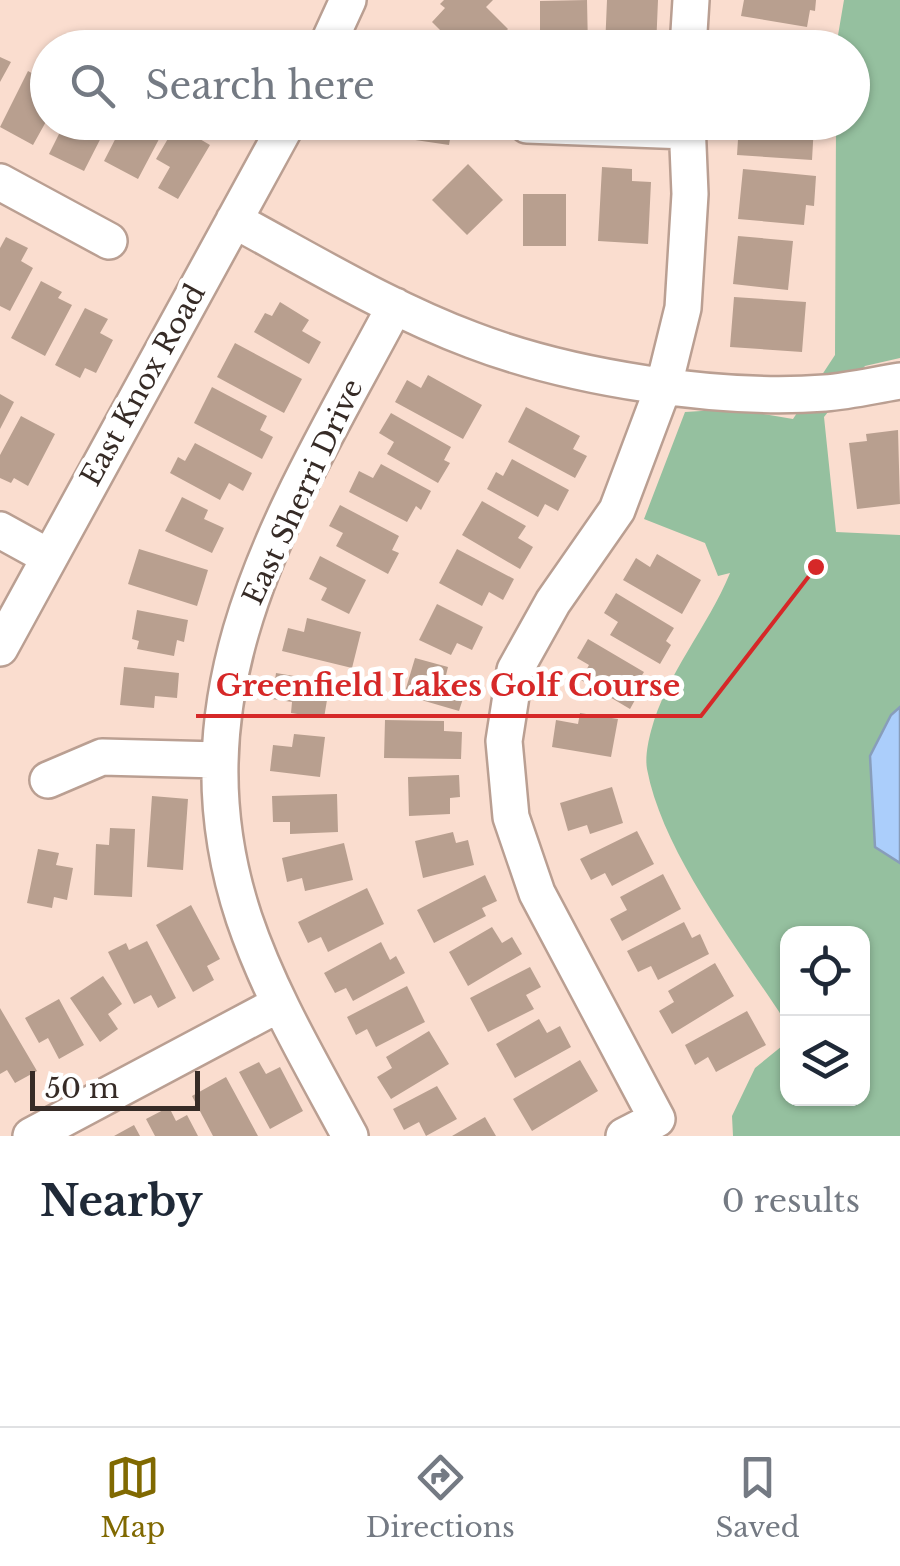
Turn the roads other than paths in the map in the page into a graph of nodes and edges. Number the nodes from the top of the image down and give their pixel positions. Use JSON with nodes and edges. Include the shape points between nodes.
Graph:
{"nodes":[{"id":1,"x":348,"y":0,"type":"edge"},
{"id":2,"x":691,"y":0,"type":"edge"},
{"id":3,"x":334,"y":30,"type":"edge"},
{"id":4,"x":689,"y":30,"type":"edge"},
{"id":5,"x":278,"y":140,"type":"edge"},
{"id":6,"x":688,"y":140,"type":"edge"},
{"id":7,"x":0,"y":182,"type":"edge"},
{"id":8,"x":234,"y":220,"type":"junction"},
{"id":9,"x":110,"y":241,"type":"dead end"},
{"id":10,"x":394,"y":306,"type":"junction"},
{"id":11,"x":900,"y":381,"type":"edge"},
{"id":12,"x":664,"y":385,"type":"junction"},
{"id":13,"x":0,"y":530,"type":"edge"},
{"id":14,"x":49,"y":556,"type":"junction"},
{"id":15,"x":0,"y":648,"type":"edge"},
{"id":16,"x":219,"y":760,"type":"junction"},
{"id":17,"x":48,"y":780,"type":"dead end"},
{"id":18,"x":279,"y":1004,"type":"junction"},
{"id":19,"x":32,"y":1136,"type":"edge"},
{"id":20,"x":350,"y":1136,"type":"edge"},
{"id":21,"x":624,"y":1136,"type":"edge"}],
"edges":[{"from":1,"to":3,"type":"street"},
{"from":2,"to":4,"type":"street"},
{"from":5,"to":8,"type":"street","name":"East Knox Road"},
{"from":6,"to":12,"type":"street","via":[[682,308]]},
{"from":7,"to":9,"type":"street"},
{"from":8,"to":10,"type":"street"},
{"from":8,"to":14,"type":"street","name":"East Knox Road"},
{"from":10,"to":12,"type":"street","via":[[560,368]]},
{"from":10,"to":16,"type":"street","name":"East Sherri Drive","via":[[260,569],[228,682]]},
{"from":11,"to":12,"type":"street","via":[[826,393]]},
{"from":12,"to":21,"type":"street","via":[[616,510],[516,670],[504,742],[511,817],[537,893],[657,1118]]},
{"from":13,"to":14,"type":"street"},
{"from":14,"to":15,"type":"street","name":"East Knox Road"},
{"from":16,"to":17,"type":"street","via":[[102,756]]},
{"from":16,"to":18,"type":"street","name":"East Sherri Drive","via":[[224,838],[244,917]]},
{"from":18,"to":19,"type":"street"},
{"from":18,"to":20,"type":"street","name":"East Sherri Drive"}]}
